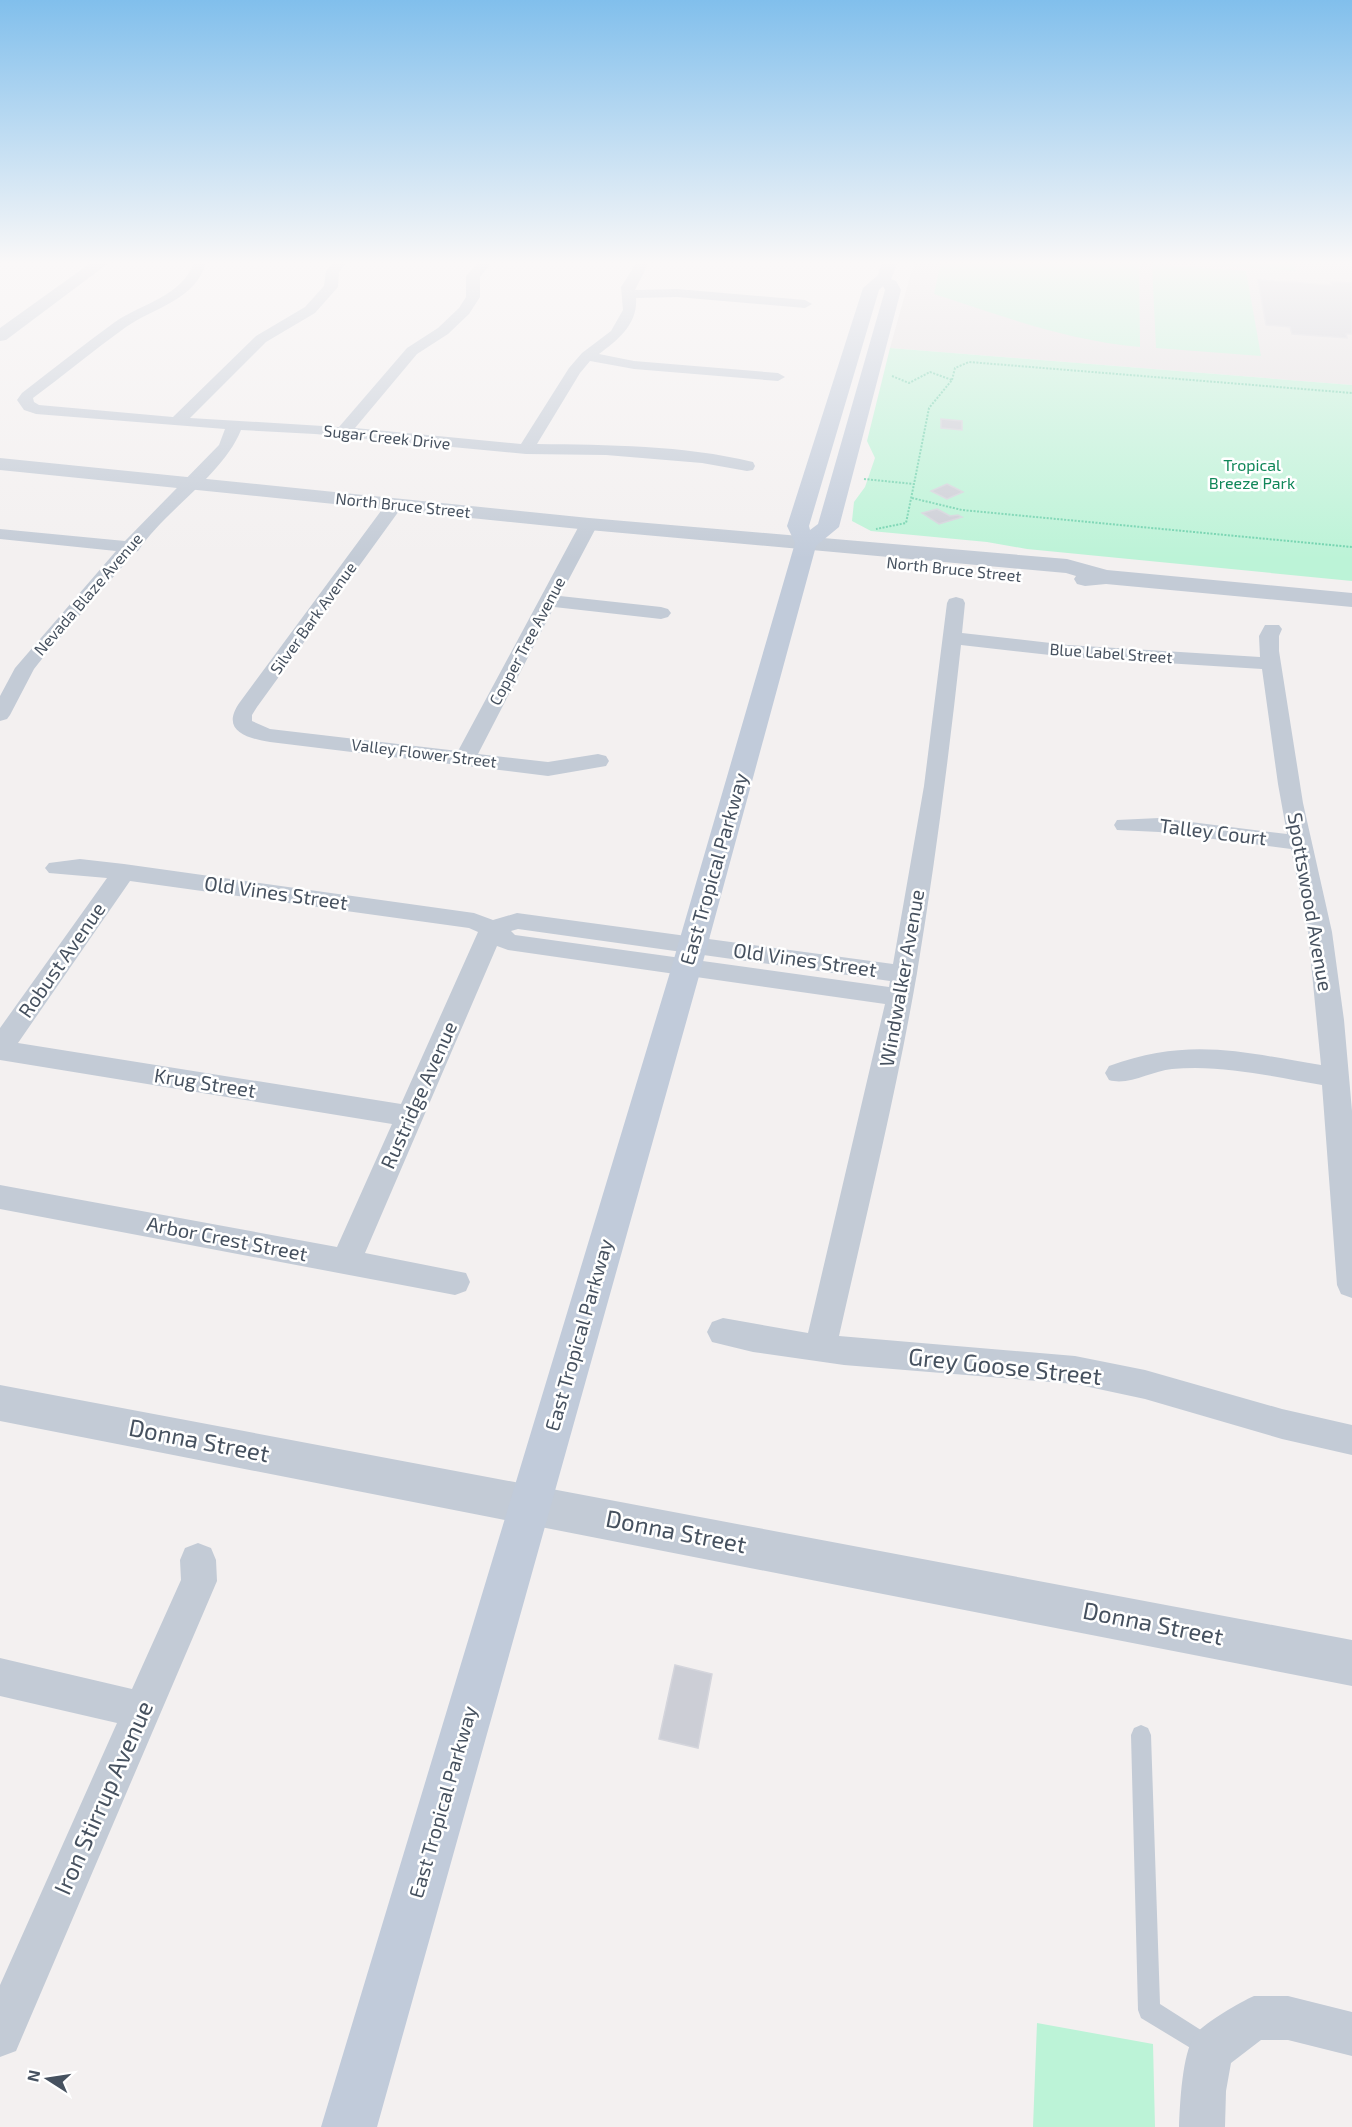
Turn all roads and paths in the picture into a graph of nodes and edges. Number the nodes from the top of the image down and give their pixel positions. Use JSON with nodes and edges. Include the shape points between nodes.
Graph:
{"nodes":[{"id":1,"x":73,"y":361,"type":"edge"},
{"id":2,"x":238,"y":361,"type":"edge"},
{"id":3,"x":403,"y":361,"type":"edge"},
{"id":4,"x":582,"y":361,"type":"edge"},
{"id":5,"x":618,"y":361,"type":"edge"},
{"id":6,"x":849,"y":361,"type":"edge"},
{"id":7,"x":874,"y":361,"type":"edge"},
{"id":8,"x":888,"y":375,"type":"dead end"},
{"id":9,"x":778,"y":377,"type":"dead end"},
{"id":10,"x":952,"y":380,"type":"junction"},
{"id":11,"x":1352,"y":393,"type":"edge"},
{"id":12,"x":177,"y":422,"type":"junction"},
{"id":13,"x":235,"y":425,"type":"junction"},
{"id":14,"x":342,"y":432,"type":"junction"},
{"id":15,"x":526,"y":449,"type":"junction"},
{"id":16,"x":0,"y":464,"type":"edge"},
{"id":17,"x":747,"y":466,"type":"dead end"},
{"id":18,"x":842,"y":477,"type":"junction"},
{"id":19,"x":189,"y":483,"type":"junction"},
{"id":20,"x":914,"y":484,"type":"junction"},
{"id":21,"x":912,"y":498,"type":"junction"},
{"id":22,"x":395,"y":504,"type":"junction"},
{"id":23,"x":589,"y":524,"type":"junction"},
{"id":24,"x":869,"y":531,"type":"dead end"},
{"id":25,"x":0,"y":534,"type":"edge"},
{"id":26,"x":806,"y":543,"type":"junction"},
{"id":27,"x":132,"y":546,"type":"junction"},
{"id":28,"x":1352,"y":548,"type":"edge"},
{"id":29,"x":549,"y":600,"type":"junction"},
{"id":30,"x":1352,"y":600,"type":"edge"},
{"id":31,"x":956,"y":603,"type":"dead end"},
{"id":32,"x":661,"y":613,"type":"dead end"},
{"id":33,"x":1272,"y":629,"type":"dead end"},
{"id":34,"x":951,"y":638,"type":"junction"},
{"id":35,"x":1272,"y":664,"type":"junction"},
{"id":36,"x":0,"y":715,"type":"edge"},
{"id":37,"x":252,"y":731,"type":"joint"},
{"id":38,"x":464,"y":759,"type":"junction"},
{"id":39,"x":598,"y":761,"type":"dead end"},
{"id":40,"x":1125,"y":825,"type":"dead end"},
{"id":41,"x":1300,"y":843,"type":"junction"},
{"id":42,"x":57,"y":868,"type":"dead end"},
{"id":43,"x":124,"y":873,"type":"junction"},
{"id":44,"x":492,"y":929,"type":"junction"},
{"id":45,"x":689,"y":957,"type":"junction"},
{"id":46,"x":902,"y":986,"type":"junction"},
{"id":47,"x":0,"y":1049,"type":"edge"},
{"id":48,"x":1119,"y":1073,"type":"dead end"},
{"id":49,"x":1336,"y":1077,"type":"junction"},
{"id":50,"x":410,"y":1116,"type":"junction"},
{"id":51,"x":0,"y":1197,"type":"edge"},
{"id":52,"x":346,"y":1261,"type":"junction"},
{"id":53,"x":455,"y":1282,"type":"dead end"},
{"id":54,"x":1352,"y":1285,"type":"edge"},
{"id":55,"x":723,"y":1332,"type":"dead end"},
{"id":56,"x":820,"y":1348,"type":"junction"},
{"id":57,"x":0,"y":1403,"type":"edge"},
{"id":58,"x":1352,"y":1440,"type":"edge"},
{"id":59,"x":530,"y":1504,"type":"junction"},
{"id":60,"x":198,"y":1560,"type":"dead end"},
{"id":61,"x":1352,"y":1663,"type":"edge"},
{"id":62,"x":0,"y":1677,"type":"edge"},
{"id":63,"x":142,"y":1710,"type":"junction"},
{"id":64,"x":1141,"y":1735,"type":"dead end"},
{"id":65,"x":1352,"y":2034,"type":"edge"},
{"id":66,"x":0,"y":2035,"type":"edge"},
{"id":67,"x":1222,"y":2042,"type":"junction"},
{"id":68,"x":349,"y":2127,"type":"edge"},
{"id":69,"x":1202,"y":2127,"type":"edge"}],
"edges":[{"from":1,"to":12,"type":"street","name":"Sugar Creek Drive","via":[[27,396],[25,400],[32,410]]},
{"from":2,"to":12,"type":"street"},
{"from":3,"to":14,"type":"street"},
{"from":4,"to":15,"type":"street"},
{"from":5,"to":9,"type":"street"},
{"from":6,"to":26,"type":"main road","name":"East Tropical Parkway","via":[[798,526]]},
{"from":7,"to":18,"type":"main road","name":"East Tropical Parkway"},
{"from":8,"to":10,"type":"path","via":[[908,384],[925,372]]},
{"from":10,"to":11,"type":"path","via":[[959,364],[969,362]]},
{"from":10,"to":20,"type":"path","via":[[930,408]]},
{"from":12,"to":13,"type":"street","name":"Sugar Creek Drive"},
{"from":13,"to":14,"type":"street","name":"Sugar Creek Drive"},
{"from":13,"to":19,"type":"street","name":"Nevada Blaze Avenue","via":[[226,447]]},
{"from":14,"to":15,"type":"street","name":"Sugar Creek Drive"},
{"from":15,"to":17,"type":"street","name":"Sugar Creek Drive","via":[[606,450]]},
{"from":16,"to":19,"type":"street","name":"North Bruce Street"},
{"from":18,"to":20,"type":"path"},
{"from":18,"to":26,"type":"main road","name":"East Tropical Parkway","via":[[828,527]]},
{"from":19,"to":22,"type":"street","name":"North Bruce Street"},
{"from":19,"to":27,"type":"street","name":"Nevada Blaze Avenue"},
{"from":20,"to":21,"type":"path"},
{"from":21,"to":24,"type":"path","via":[[906,523]]},
{"from":21,"to":28,"type":"path","via":[[963,510]]},
{"from":22,"to":23,"type":"street","name":"North Bruce Street"},
{"from":22,"to":37,"type":"street","name":"Silver Bark Avenue","via":[[247,706],[242,723]]},
{"from":23,"to":26,"type":"street","name":"North Bruce Street"},
{"from":23,"to":29,"type":"street","name":"Copper Tree Avenue"},
{"from":25,"to":27,"type":"street"},
{"from":26,"to":30,"type":"street","name":"North Bruce Street","via":[[841,558],[1070,580],[1106,577]]},
{"from":26,"to":45,"type":"main road","name":"East Tropical Parkway"},
{"from":27,"to":36,"type":"street","name":"Nevada Blaze Avenue","via":[[38,651]]},
{"from":29,"to":32,"type":"street"},
{"from":29,"to":38,"type":"street","name":"Copper Tree Avenue"},
{"from":31,"to":34,"type":"street","name":"Windwalker Avenue"},
{"from":33,"to":35,"type":"street","name":"Spottswood Avenue"},
{"from":34,"to":35,"type":"street","name":"Blue Label Street","via":[[1078,652]]},
{"from":34,"to":46,"type":"street","name":"Windwalker Avenue","via":[[935,786]]},
{"from":35,"to":41,"type":"street","name":"Spottswood Avenue"},
{"from":37,"to":38,"type":"street","name":"Valley Flower Street"},
{"from":38,"to":39,"type":"street","name":"Valley Flower Street","via":[[548,769]]},
{"from":40,"to":41,"type":"street","name":"Talley Court","via":[[1159,825]]},
{"from":41,"to":49,"type":"street","name":"Spottswood Avenue","via":[[1320,932]]},
{"from":42,"to":43,"type":"street","name":"Old Vines Street"},
{"from":43,"to":44,"type":"street","name":"Old Vines Street","via":[[474,921]]},
{"from":43,"to":47,"type":"street","name":"Robust Avenue"},
{"from":44,"to":45,"type":"street","name":"Old Vines Street","via":[[508,942],[575,941]]},
{"from":44,"to":50,"type":"street","name":"Rustridge Avenue"},
{"from":45,"to":46,"type":"street","name":"Old Vines Street"},
{"from":45,"to":59,"type":"main road","name":"East Tropical Parkway"},
{"from":46,"to":56,"type":"street","name":"Windwalker Avenue"},
{"from":47,"to":50,"type":"street","name":"Krug Street"},
{"from":48,"to":49,"type":"street","via":[[1138,1064],[1196,1056]]},
{"from":49,"to":54,"type":"street","name":"Spottswood Avenue"},
{"from":50,"to":52,"type":"street","name":"Rustridge Avenue"},
{"from":51,"to":52,"type":"street","name":"Arbor Crest Street"},
{"from":52,"to":53,"type":"street","name":"Arbor Crest Street"},
{"from":55,"to":56,"type":"street","name":"Grey Goose Street"},
{"from":56,"to":58,"type":"street","name":"Grey Goose Street","via":[[1074,1370],[1158,1386],[1313,1433]]},
{"from":57,"to":59,"type":"street","name":"Donna Street"},
{"from":59,"to":61,"type":"street","name":"Donna Street"},
{"from":59,"to":68,"type":"main road","name":"East Tropical Parkway"},
{"from":60,"to":63,"type":"street","name":"Iron Stirrup Avenue","via":[[198,1581]]},
{"from":62,"to":63,"type":"street"},
{"from":63,"to":66,"type":"street","name":"Iron Stirrup Avenue"},
{"from":64,"to":67,"type":"lane","via":[[1149,2010]]},
{"from":65,"to":67,"type":"street","via":[[1288,2018],[1254,2018]]},
{"from":67,"to":69,"type":"street","via":[[1203,2091]]}]}
